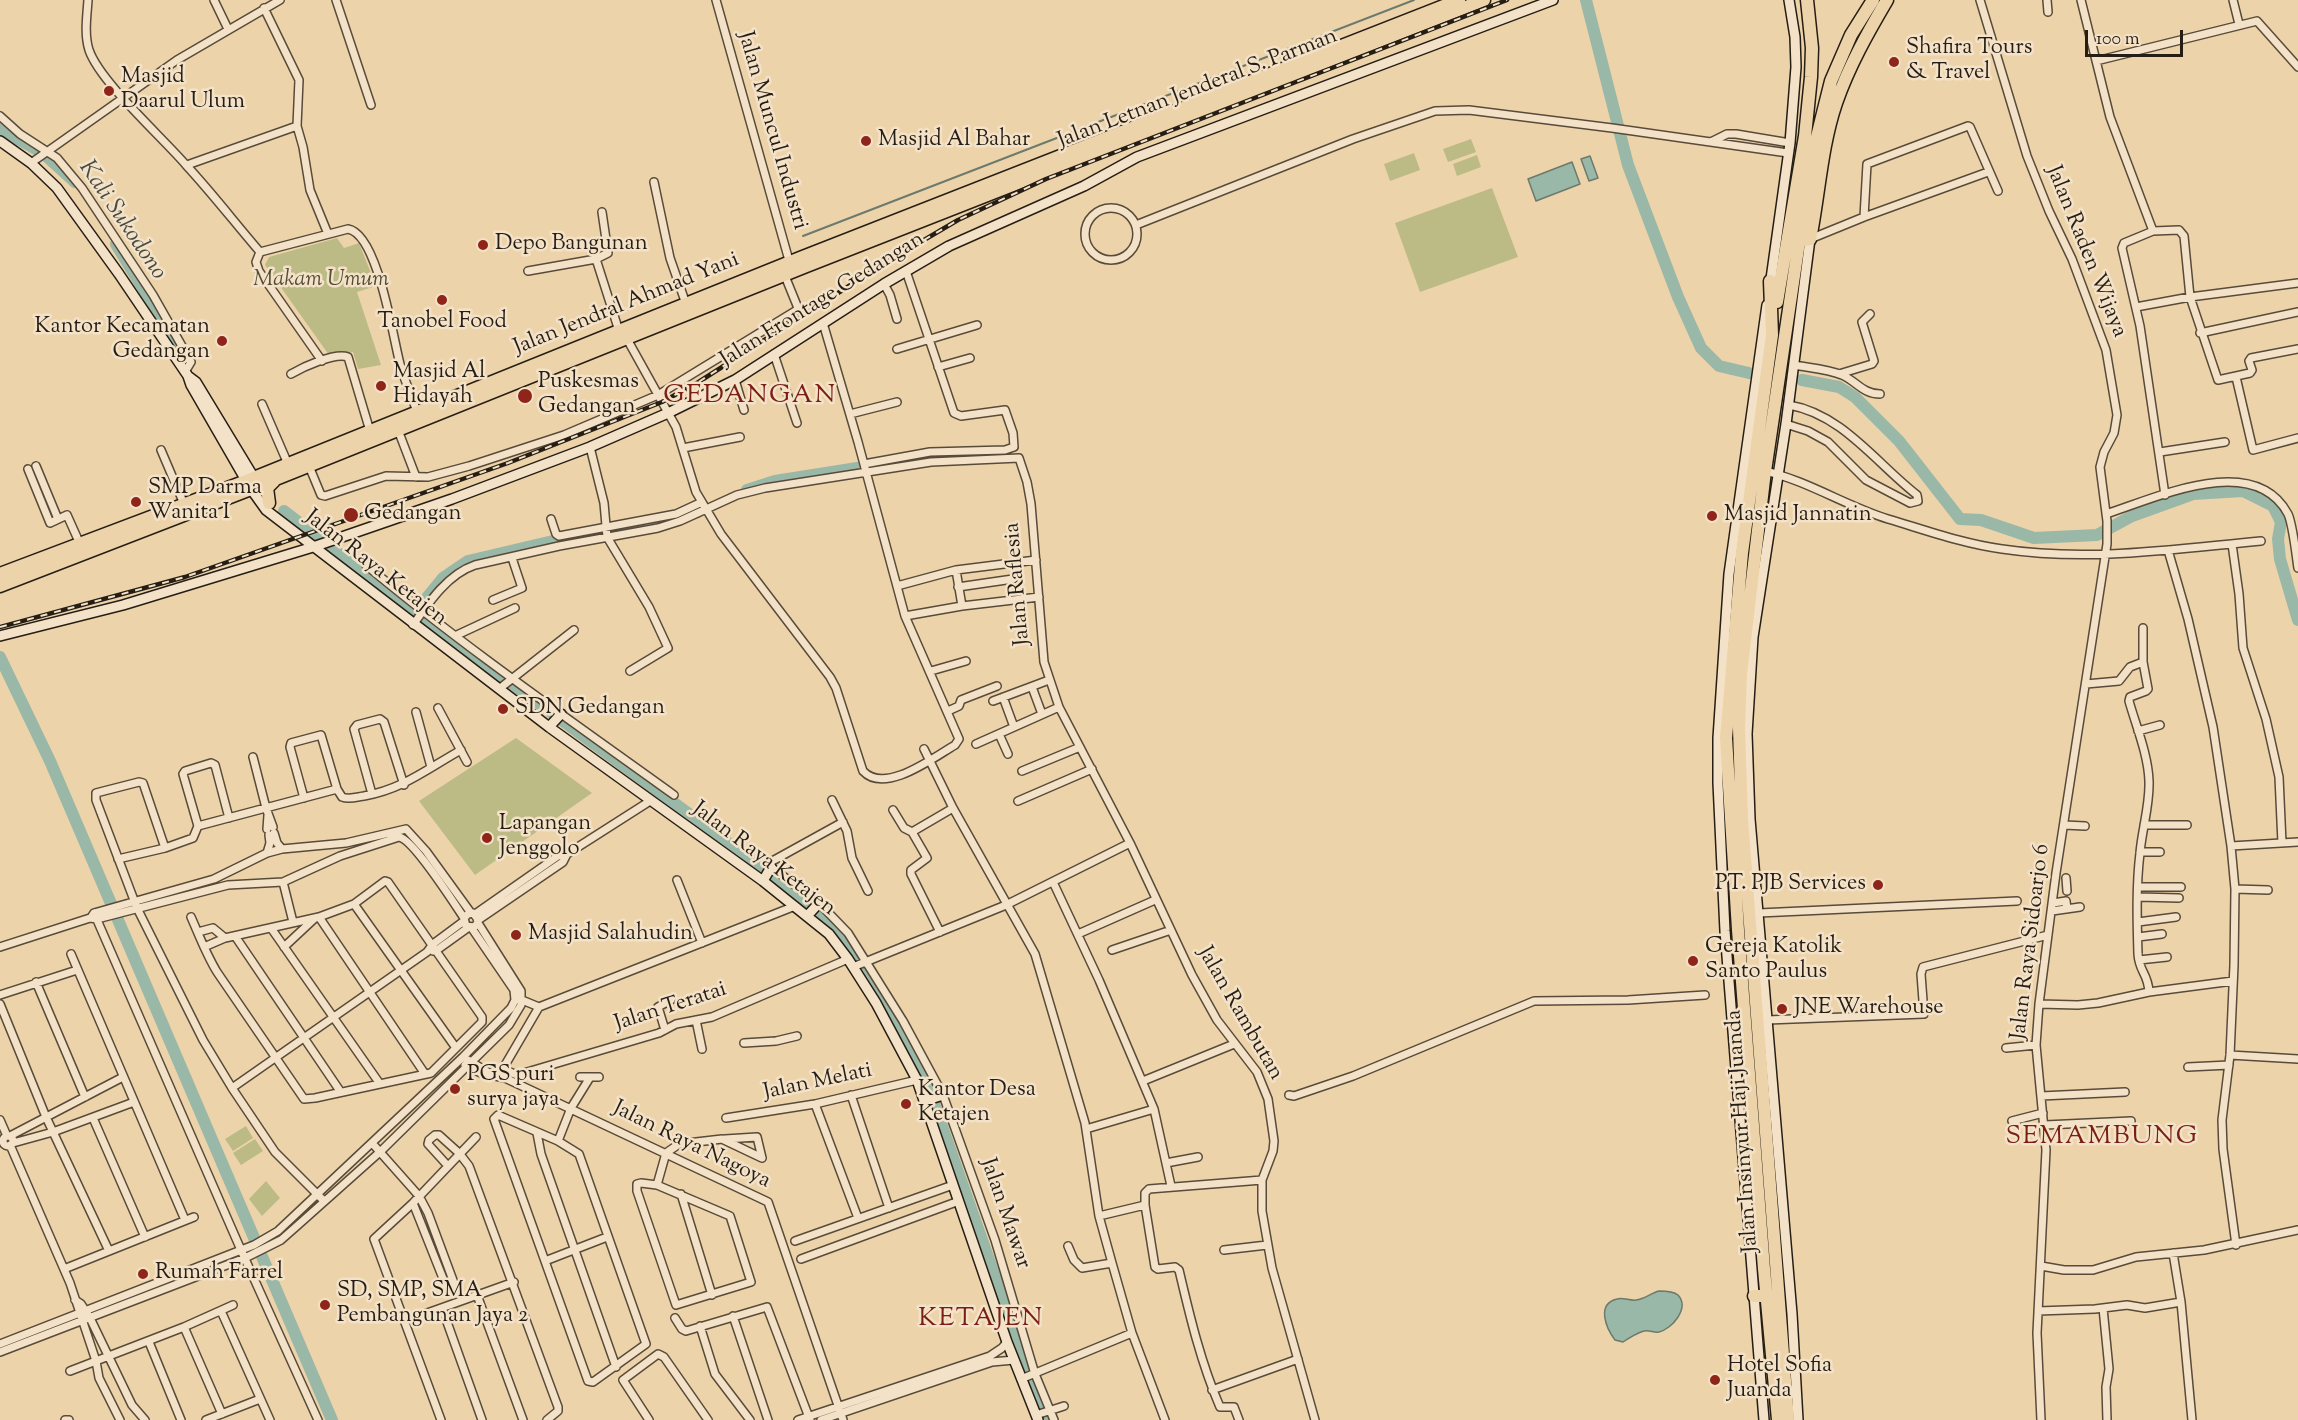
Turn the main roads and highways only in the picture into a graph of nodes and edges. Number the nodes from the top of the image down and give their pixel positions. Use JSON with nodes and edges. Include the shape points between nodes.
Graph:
{"nodes":[{"id":1,"x":1459,"y":0,"type":"edge"},
{"id":2,"x":1484,"y":0,"type":"edge"},
{"id":3,"x":1807,"y":0,"type":"edge"},
{"id":4,"x":1873,"y":0,"type":"edge"},
{"id":5,"x":1887,"y":0,"type":"edge"},
{"id":6,"x":1809,"y":235,"type":"junction"},
{"id":7,"x":789,"y":270,"type":"junction"},
{"id":8,"x":1770,"y":280,"type":"road end"},
{"id":9,"x":623,"y":335,"type":"junction"},
{"id":10,"x":1772,"y":335,"type":"junction"},
{"id":11,"x":1770,"y":441,"type":"junction"},
{"id":12,"x":1783,"y":444,"type":"road end"},
{"id":13,"x":280,"y":478,"type":"junction"},
{"id":14,"x":252,"y":483,"type":"junction"},
{"id":15,"x":269,"y":503,"type":"road end"},
{"id":16,"x":1736,"y":552,"type":"junction"},
{"id":17,"x":1756,"y":555,"type":"junction"},
{"id":18,"x":1,"y":575,"type":"edge"},
{"id":19,"x":1778,"y":1420,"type":"edge"},
{"id":20,"x":1788,"y":1420,"type":"edge"}],
"edges":[{"from":1,"to":7,"type":"highway","name":"Jalan Letnan Jenderal S. Parman"},
{"from":2,"to":7,"type":"highway","name":"Jalan Letnan Jenderal S. Parman"},
{"from":3,"to":10,"type":"highway","via":[[1812,48],[1805,136]]},
{"from":4,"to":6,"type":"highway","via":[[1851,35],[1831,81],[1820,121],[1811,161]]},
{"from":5,"to":6,"type":"highway","name":"Jalan Insinyur Haji Juanda","via":[[1855,55],[1835,105]]},
{"from":6,"to":11,"type":"highway","name":"Jalan Insinyur Haji Juanda","via":[[1782,359]]},
{"from":7,"to":9,"type":"highway","name":"Jalan Jendral Ahmad Yani"},
{"from":7,"to":9,"type":"highway","name":"Jalan Jendral Ahmad Yani","via":[[686,304]]},
{"from":8,"to":10,"type":"highway","name":"Jalan Insinyur Haji Juanda"},
{"from":9,"to":13,"type":"highway","name":"Jalan Jendral Ahmad Yani"},
{"from":9,"to":14,"type":"highway","name":"Jalan Jendral Ahmad Yani","via":[[417,412],[288,464]]},
{"from":10,"to":16,"type":"highway","name":"Jalan Insinyur Haji Juanda","via":[[1758,392]]},
{"from":11,"to":12,"type":"highway"},
{"from":11,"to":17,"type":"highway","name":"Jalan Insinyur Haji Juanda","via":[[1772,472]]},
{"from":13,"to":14,"type":"highway","name":"Jalan Jendral Ahmad Yani"},
{"from":13,"to":15,"type":"highway","via":[[267,488]]},
{"from":14,"to":18,"type":"highway"},
{"from":14,"to":18,"type":"highway","via":[[184,504]]},
{"from":16,"to":17,"type":"highway"},
{"from":16,"to":19,"type":"highway","name":"Jalan Insinyur Haji Juanda","via":[[1726,738],[1728,799],[1760,1296]]},
{"from":17,"to":20,"type":"highway","name":"Jalan Insinyur Haji Juanda","via":[[1741,674],[1739,728]]}]}
